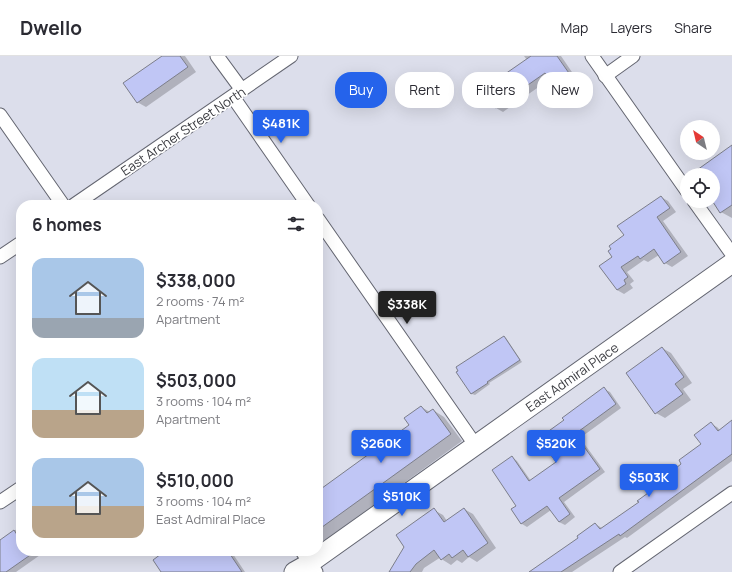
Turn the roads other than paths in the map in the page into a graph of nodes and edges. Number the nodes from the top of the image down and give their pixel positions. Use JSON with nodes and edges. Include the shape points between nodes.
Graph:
{"nodes":[{"id":1,"x":217,"y":56,"type":"edge"},
{"id":2,"x":291,"y":56,"type":"edge"},
{"id":3,"x":592,"y":56,"type":"edge"},
{"id":4,"x":633,"y":56,"type":"edge"},
{"id":5,"x":605,"y":76,"type":"junction"},
{"id":6,"x":238,"y":94,"type":"junction"},
{"id":7,"x":0,"y":116,"type":"edge"},
{"id":8,"x":680,"y":181,"type":"edge"},
{"id":9,"x":59,"y":200,"type":"edge"},
{"id":10,"x":81,"y":200,"type":"edge"},
{"id":11,"x":305,"y":200,"type":"edge"},
{"id":12,"x":699,"y":208,"type":"edge"},
{"id":13,"x":323,"y":226,"type":"edge"},
{"id":14,"x":16,"y":246,"type":"edge"},
{"id":15,"x":732,"y":254,"type":"edge"},
{"id":16,"x":0,"y":257,"type":"edge"},
{"id":17,"x":732,"y":263,"type":"edge"},
{"id":18,"x":476,"y":446,"type":"junction"},
{"id":19,"x":16,"y":491,"type":"edge"},
{"id":20,"x":732,"y":493,"type":"edge"},
{"id":21,"x":0,"y":502,"type":"edge"},
{"id":22,"x":323,"y":552,"type":"edge"},
{"id":23,"x":318,"y":556,"type":"edge"},
{"id":24,"x":306,"y":564,"type":"edge"},
{"id":25,"x":620,"y":572,"type":"edge"}],
"edges":[{"from":1,"to":6,"type":"street"},
{"from":2,"to":6,"type":"street","name":"East Archer Street North"},
{"from":3,"to":5,"type":"street"},
{"from":4,"to":5,"type":"street"},
{"from":5,"to":8,"type":"street"},
{"from":6,"to":10,"type":"street","name":"East Archer Street North"},
{"from":6,"to":11,"type":"street"},
{"from":7,"to":9,"type":"street"},
{"from":12,"to":15,"type":"street"},
{"from":13,"to":18,"type":"street"},
{"from":14,"to":16,"type":"street"},
{"from":17,"to":18,"type":"main road","name":"East Admiral Place"},
{"from":18,"to":22,"type":"main road","name":"East Admiral Place"},
{"from":19,"to":21,"type":"street"},
{"from":20,"to":25,"type":"street"},
{"from":23,"to":24,"type":"main road","name":"East Admiral Place"}]}
